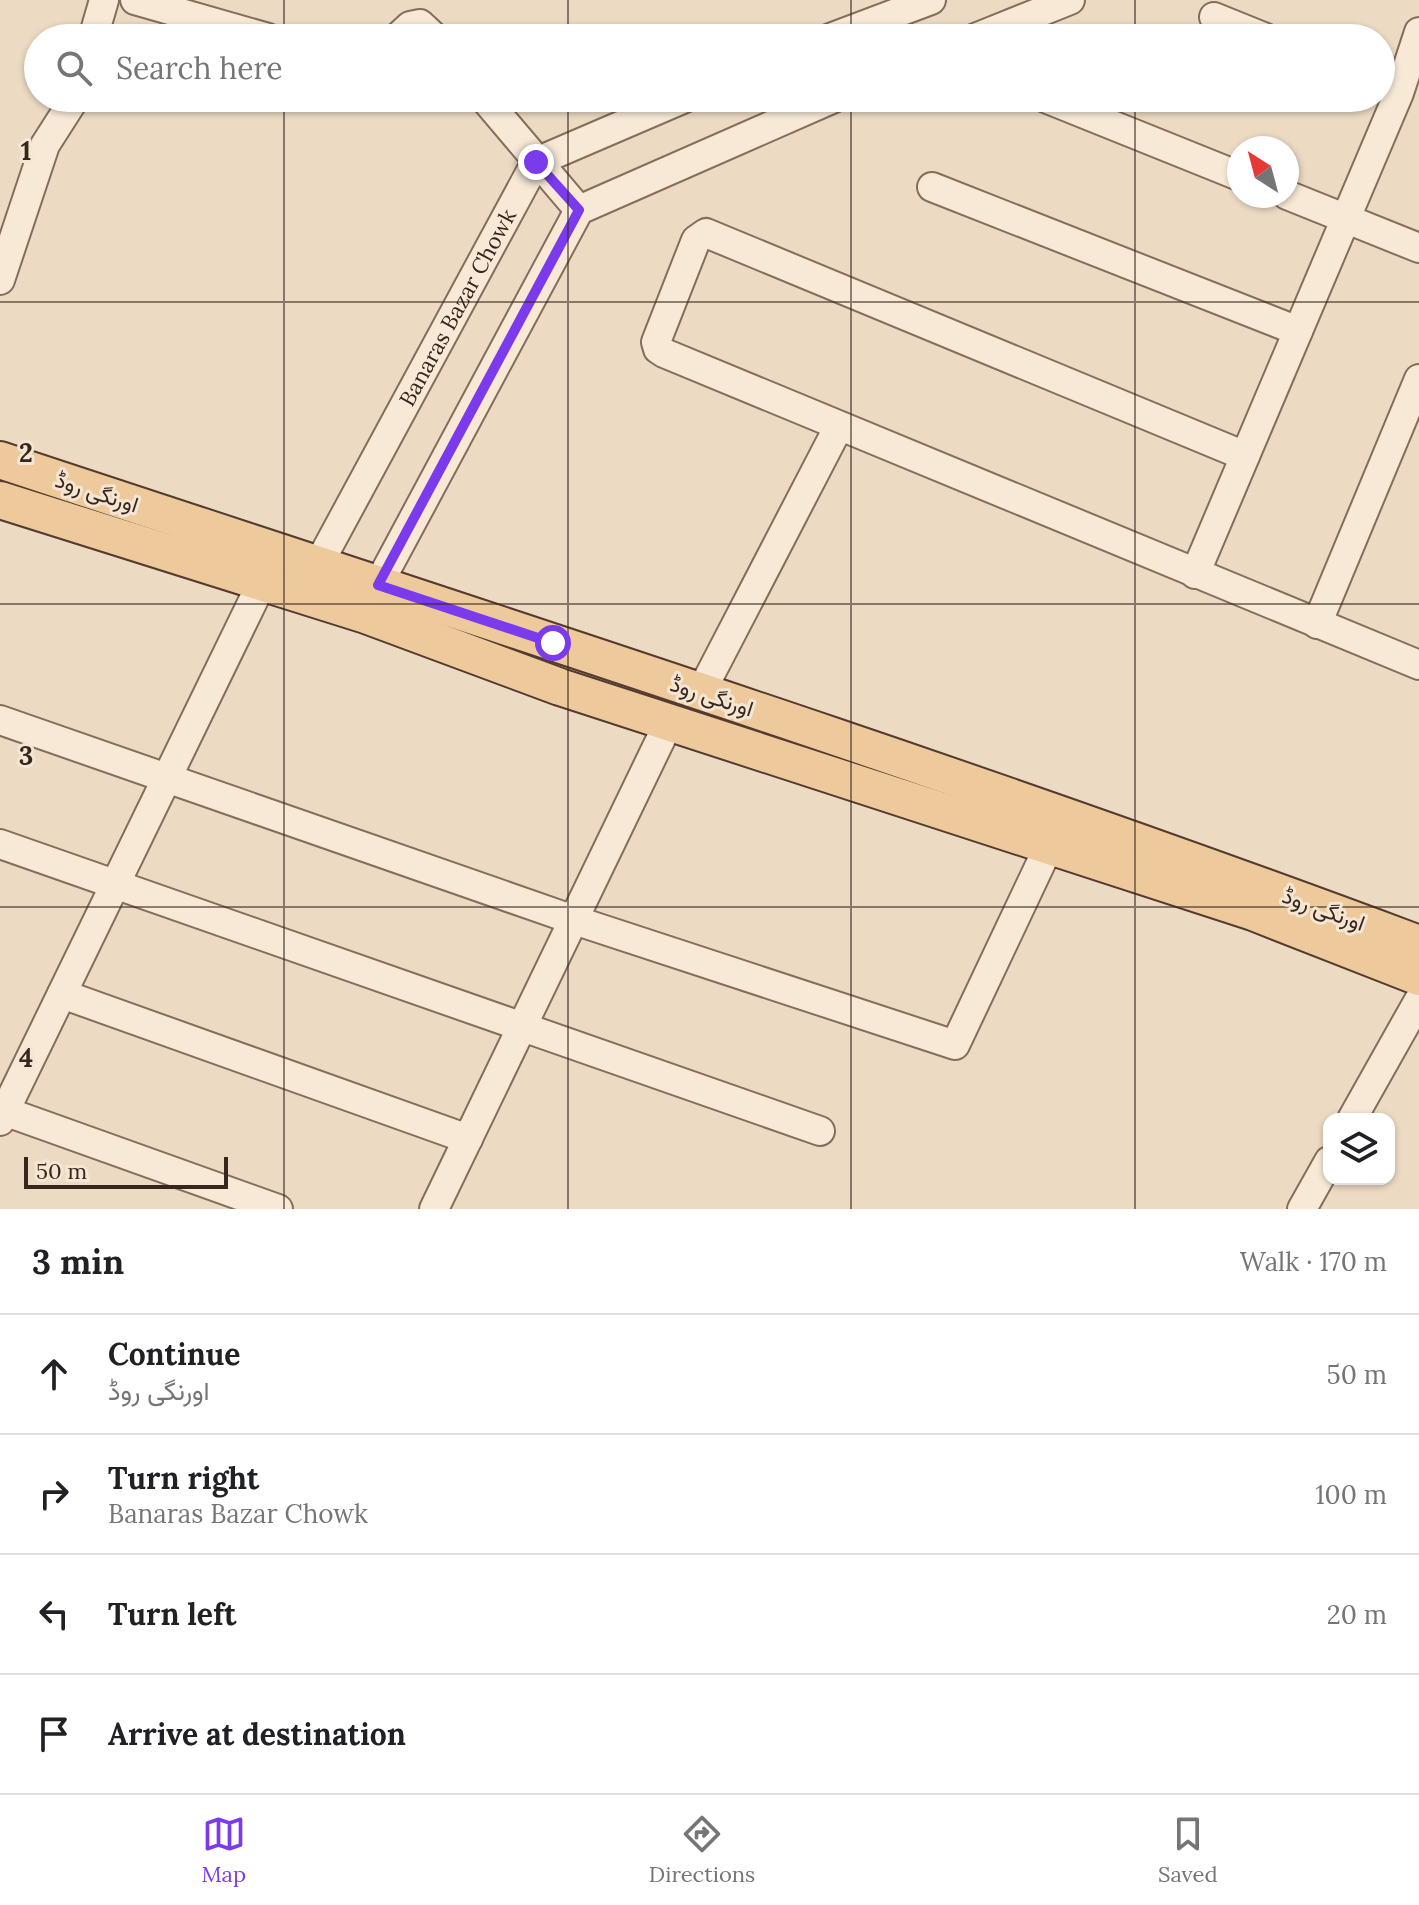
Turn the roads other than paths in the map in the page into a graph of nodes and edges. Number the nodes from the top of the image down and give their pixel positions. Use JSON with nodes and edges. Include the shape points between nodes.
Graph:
{"nodes":[{"id":1,"x":104,"y":0,"type":"edge"},
{"id":2,"x":135,"y":0,"type":"edge"},
{"id":3,"x":931,"y":0,"type":"edge"},
{"id":4,"x":1070,"y":0,"type":"edge"},
{"id":5,"x":1214,"y":17,"type":"dead end"},
{"id":6,"x":97,"y":24,"type":"edge"},
{"id":7,"x":219,"y":24,"type":"edge"},
{"id":8,"x":867,"y":24,"type":"edge"},
{"id":9,"x":1010,"y":24,"type":"edge"},
{"id":10,"x":1231,"y":24,"type":"edge"},
{"id":11,"x":1419,"y":32,"type":"edge"},
{"id":12,"x":1395,"y":79,"type":"edge"},
{"id":13,"x":66,"y":112,"type":"edge"},
{"id":14,"x":495,"y":112,"type":"edge"},
{"id":15,"x":652,"y":112,"type":"edge"},
{"id":16,"x":802,"y":112,"type":"edge"},
{"id":17,"x":1080,"y":112,"type":"edge"},
{"id":18,"x":1382,"y":112,"type":"edge"},
{"id":19,"x":536,"y":162,"type":"junction"},
{"id":20,"x":1227,"y":171,"type":"edge"},
{"id":21,"x":932,"y":187,"type":"dead end"},
{"id":22,"x":1299,"y":200,"type":"edge"},
{"id":23,"x":579,"y":210,"type":"junction"},
{"id":24,"x":1345,"y":219,"type":"junction"},
{"id":25,"x":8,"y":232,"type":"edge"},
{"id":26,"x":1419,"y":248,"type":"edge"},
{"id":27,"x":0,"y":280,"type":"edge"},
{"id":28,"x":1298,"y":331,"type":"junction"},
{"id":29,"x":1419,"y":379,"type":"edge"},
{"id":30,"x":839,"y":426,"type":"junction"},
{"id":31,"x":1245,"y":456,"type":"junction"},
{"id":32,"x":0,"y":460,"type":"edge"},
{"id":33,"x":0,"y":500,"type":"edge"},
{"id":34,"x":269,"y":567,"type":"junction"},
{"id":35,"x":1195,"y":574,"type":"junction"},
{"id":36,"x":310,"y":580,"type":"junction"},
{"id":37,"x":372,"y":600,"type":"junction"},
{"id":38,"x":1317,"y":624,"type":"junction"},
{"id":39,"x":1419,"y":665,"type":"edge"},
{"id":40,"x":701,"y":692,"type":"junction"},
{"id":41,"x":0,"y":720,"type":"edge"},
{"id":42,"x":669,"y":722,"type":"junction"},
{"id":43,"x":167,"y":778,"type":"junction"},
{"id":44,"x":0,"y":844,"type":"edge"},
{"id":45,"x":1049,"y":846,"type":"junction"},
{"id":46,"x":115,"y":885,"type":"junction"},
{"id":47,"x":574,"y":920,"type":"junction"},
{"id":48,"x":1419,"y":944,"type":"edge"},
{"id":49,"x":1419,"y":977,"type":"edge"},
{"id":50,"x":62,"y":994,"type":"junction"},
{"id":51,"x":1419,"y":1000,"type":"edge"},
{"id":52,"x":522,"y":1027,"type":"junction"},
{"id":53,"x":1355,"y":1113,"type":"edge"},
{"id":54,"x":2,"y":1116,"type":"edge"},
{"id":55,"x":820,"y":1131,"type":"dead end"},
{"id":56,"x":468,"y":1139,"type":"junction"},
{"id":57,"x":1323,"y":1172,"type":"edge"},
{"id":58,"x":278,"y":1209,"type":"edge"},
{"id":59,"x":434,"y":1209,"type":"edge"},
{"id":60,"x":1302,"y":1209,"type":"edge"}],
"edges":[{"from":1,"to":6,"type":"street"},
{"from":2,"to":7,"type":"street"},
{"from":3,"to":8,"type":"street"},
{"from":4,"to":9,"type":"street"},
{"from":5,"to":10,"type":"street"},
{"from":11,"to":12,"type":"street"},
{"from":13,"to":25,"type":"street","via":[[45,145]]},
{"from":14,"to":19,"type":"street"},
{"from":15,"to":19,"type":"street"},
{"from":16,"to":23,"type":"street"},
{"from":17,"to":20,"type":"street"},
{"from":18,"to":24,"type":"street"},
{"from":19,"to":23,"type":"street"},
{"from":19,"to":36,"type":"street","name":"Banaras Bazar Chowk"},
{"from":21,"to":28,"type":"street"},
{"from":22,"to":24,"type":"street"},
{"from":23,"to":37,"type":"street"},
{"from":24,"to":26,"type":"street"},
{"from":24,"to":28,"type":"street"},
{"from":25,"to":27,"type":"street"},
{"from":28,"to":31,"type":"street"},
{"from":29,"to":38,"type":"street"},
{"from":30,"to":31,"type":"street","via":[[658,349],[656,342],[700,236],[716,236]]},
{"from":30,"to":35,"type":"street"},
{"from":30,"to":40,"type":"street"},
{"from":31,"to":35,"type":"street"},
{"from":32,"to":34,"type":"main road","name":"اورنگی روڈ"},
{"from":33,"to":34,"type":"main road","name":"اورنگی روڈ"},
{"from":34,"to":36,"type":"main road","name":"اورنگی روڈ"},
{"from":34,"to":43,"type":"street"},
{"from":35,"to":38,"type":"street"},
{"from":36,"to":37,"type":"main road","name":"اورنگی روڈ"},
{"from":37,"to":40,"type":"main road","name":"اورنگی روڈ"},
{"from":37,"to":42,"type":"main road","name":"اورنگی روڈ","via":[[560,687]]},
{"from":38,"to":39,"type":"street"},
{"from":40,"to":48,"type":"main road","name":"اورنگی روڈ","via":[[1187,858]]},
{"from":41,"to":43,"type":"street"},
{"from":42,"to":45,"type":"main road","name":"اورنگی روڈ"},
{"from":42,"to":47,"type":"street"},
{"from":43,"to":46,"type":"street"},
{"from":43,"to":47,"type":"street"},
{"from":44,"to":46,"type":"street"},
{"from":45,"to":47,"type":"street","via":[[955,1045]]},
{"from":45,"to":49,"type":"main road","name":"اورنگی روڈ","via":[[1253,912]]},
{"from":46,"to":50,"type":"street"},
{"from":46,"to":52,"type":"street"},
{"from":47,"to":52,"type":"street"},
{"from":50,"to":54,"type":"street"},
{"from":50,"to":56,"type":"street"},
{"from":51,"to":53,"type":"street"},
{"from":52,"to":55,"type":"street"},
{"from":52,"to":56,"type":"street"},
{"from":54,"to":58,"type":"street"},
{"from":56,"to":59,"type":"street"},
{"from":57,"to":60,"type":"street"}]}
